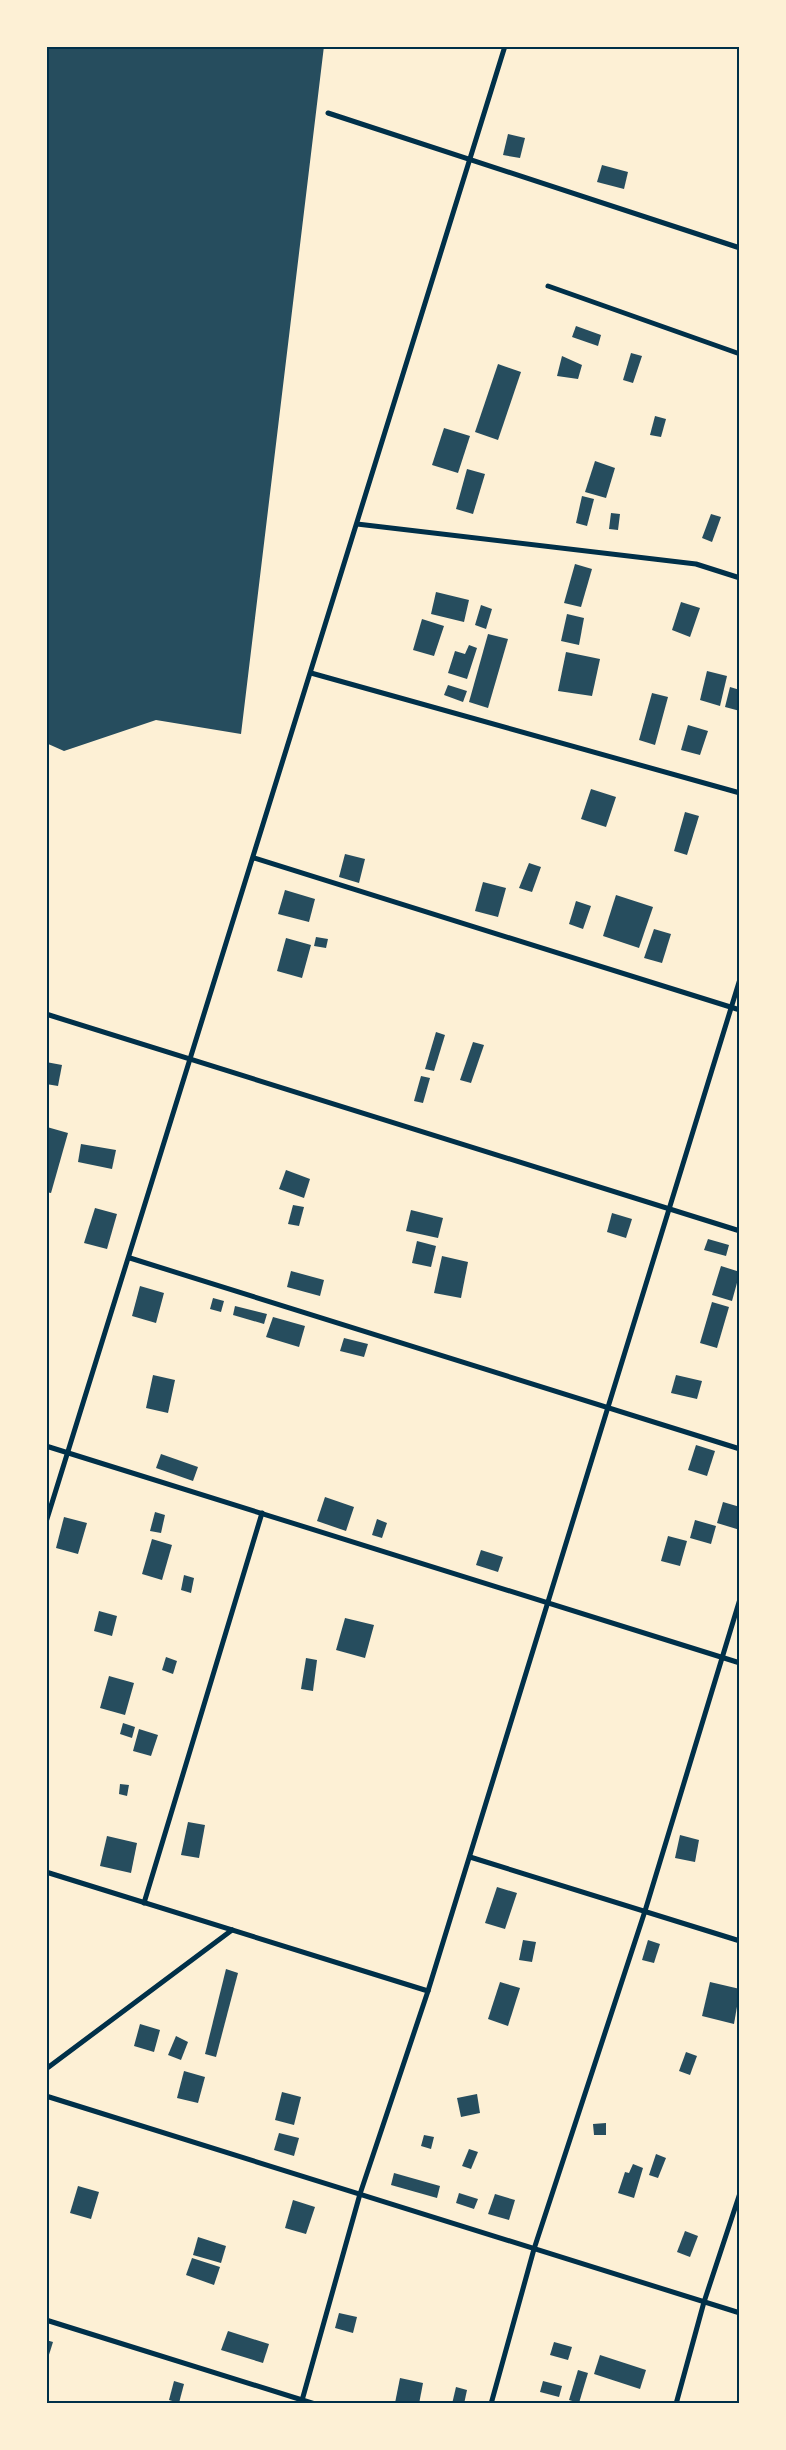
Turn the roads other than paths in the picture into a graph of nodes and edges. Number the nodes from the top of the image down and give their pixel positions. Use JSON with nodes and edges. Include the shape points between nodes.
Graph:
{"nodes":[{"id":1,"x":505,"y":46,"type":"edge"},
{"id":2,"x":328,"y":113,"type":"dead end"},
{"id":3,"x":470,"y":158,"type":"junction"},
{"id":4,"x":740,"y":248,"type":"edge"},
{"id":5,"x":548,"y":286,"type":"dead end"},
{"id":6,"x":740,"y":354,"type":"edge"},
{"id":7,"x":357,"y":524,"type":"junction"},
{"id":8,"x":740,"y":578,"type":"edge"},
{"id":9,"x":311,"y":673,"type":"junction"},
{"id":10,"x":740,"y":793,"type":"edge"},
{"id":11,"x":254,"y":858,"type":"junction"},
{"id":12,"x":740,"y":979,"type":"edge"},
{"id":13,"x":731,"y":1007,"type":"junction"},
{"id":14,"x":740,"y":1010,"type":"edge"},
{"id":15,"x":46,"y":1014,"type":"edge"},
{"id":16,"x":191,"y":1060,"type":"junction"},
{"id":17,"x":670,"y":1209,"type":"junction"},
{"id":18,"x":740,"y":1231,"type":"edge"},
{"id":19,"x":130,"y":1258,"type":"junction"},
{"id":20,"x":609,"y":1408,"type":"junction"},
{"id":21,"x":46,"y":1446,"type":"edge"},
{"id":22,"x":740,"y":1449,"type":"edge"},
{"id":23,"x":67,"y":1453,"type":"junction"},
{"id":24,"x":262,"y":1514,"type":"junction"},
{"id":25,"x":46,"y":1522,"type":"edge"},
{"id":26,"x":740,"y":1599,"type":"edge"},
{"id":27,"x":546,"y":1602,"type":"junction"},
{"id":28,"x":721,"y":1657,"type":"junction"},
{"id":29,"x":740,"y":1663,"type":"edge"},
{"id":30,"x":470,"y":1857,"type":"junction"},
{"id":31,"x":46,"y":1872,"type":"edge"},
{"id":32,"x":144,"y":1903,"type":"junction"},
{"id":33,"x":645,"y":1911,"type":"junction"},
{"id":34,"x":232,"y":1930,"type":"junction"},
{"id":35,"x":740,"y":1941,"type":"edge"},
{"id":36,"x":428,"y":1991,"type":"junction"},
{"id":37,"x":46,"y":2069,"type":"edge"},
{"id":38,"x":46,"y":2096,"type":"edge"},
{"id":39,"x":740,"y":2193,"type":"edge"},
{"id":40,"x":360,"y":2194,"type":"junction"},
{"id":41,"x":534,"y":2249,"type":"junction"},
{"id":42,"x":704,"y":2302,"type":"junction"},
{"id":43,"x":740,"y":2313,"type":"edge"},
{"id":44,"x":46,"y":2320,"type":"edge"},
{"id":45,"x":302,"y":2402,"type":"edge"},
{"id":46,"x":315,"y":2404,"type":"edge"},
{"id":47,"x":491,"y":2404,"type":"edge"},
{"id":48,"x":676,"y":2404,"type":"edge"}],
"edges":[{"from":1,"to":3,"type":"street"},
{"from":2,"to":3,"type":"street"},
{"from":3,"to":4,"type":"street"},
{"from":3,"to":7,"type":"street"},
{"from":5,"to":6,"type":"street"},
{"from":7,"to":8,"type":"street","via":[[696,564]]},
{"from":7,"to":9,"type":"street"},
{"from":9,"to":10,"type":"street"},
{"from":9,"to":11,"type":"street"},
{"from":11,"to":13,"type":"street"},
{"from":11,"to":16,"type":"street"},
{"from":12,"to":13,"type":"street"},
{"from":13,"to":14,"type":"street"},
{"from":13,"to":17,"type":"street"},
{"from":15,"to":16,"type":"street"},
{"from":16,"to":17,"type":"street"},
{"from":16,"to":19,"type":"street"},
{"from":17,"to":18,"type":"street"},
{"from":17,"to":20,"type":"street"},
{"from":19,"to":20,"type":"street"},
{"from":19,"to":23,"type":"street"},
{"from":20,"to":22,"type":"street"},
{"from":20,"to":27,"type":"street"},
{"from":21,"to":23,"type":"street"},
{"from":23,"to":24,"type":"street"},
{"from":23,"to":25,"type":"street"},
{"from":24,"to":27,"type":"street"},
{"from":24,"to":32,"type":"street"},
{"from":26,"to":28,"type":"street"},
{"from":27,"to":28,"type":"street"},
{"from":27,"to":30,"type":"street"},
{"from":28,"to":29,"type":"street"},
{"from":28,"to":33,"type":"street"},
{"from":30,"to":33,"type":"street"},
{"from":30,"to":36,"type":"street"},
{"from":31,"to":32,"type":"street"},
{"from":32,"to":34,"type":"street"},
{"from":33,"to":35,"type":"street"},
{"from":33,"to":41,"type":"street"},
{"from":34,"to":36,"type":"street"},
{"from":34,"to":37,"type":"street"},
{"from":36,"to":40,"type":"street"},
{"from":38,"to":40,"type":"street"},
{"from":39,"to":42,"type":"street"},
{"from":40,"to":41,"type":"street"},
{"from":40,"to":45,"type":"street"},
{"from":41,"to":42,"type":"street"},
{"from":41,"to":47,"type":"street"},
{"from":42,"to":43,"type":"street"},
{"from":42,"to":48,"type":"street"},
{"from":44,"to":45,"type":"street"},
{"from":45,"to":46,"type":"street"}]}
